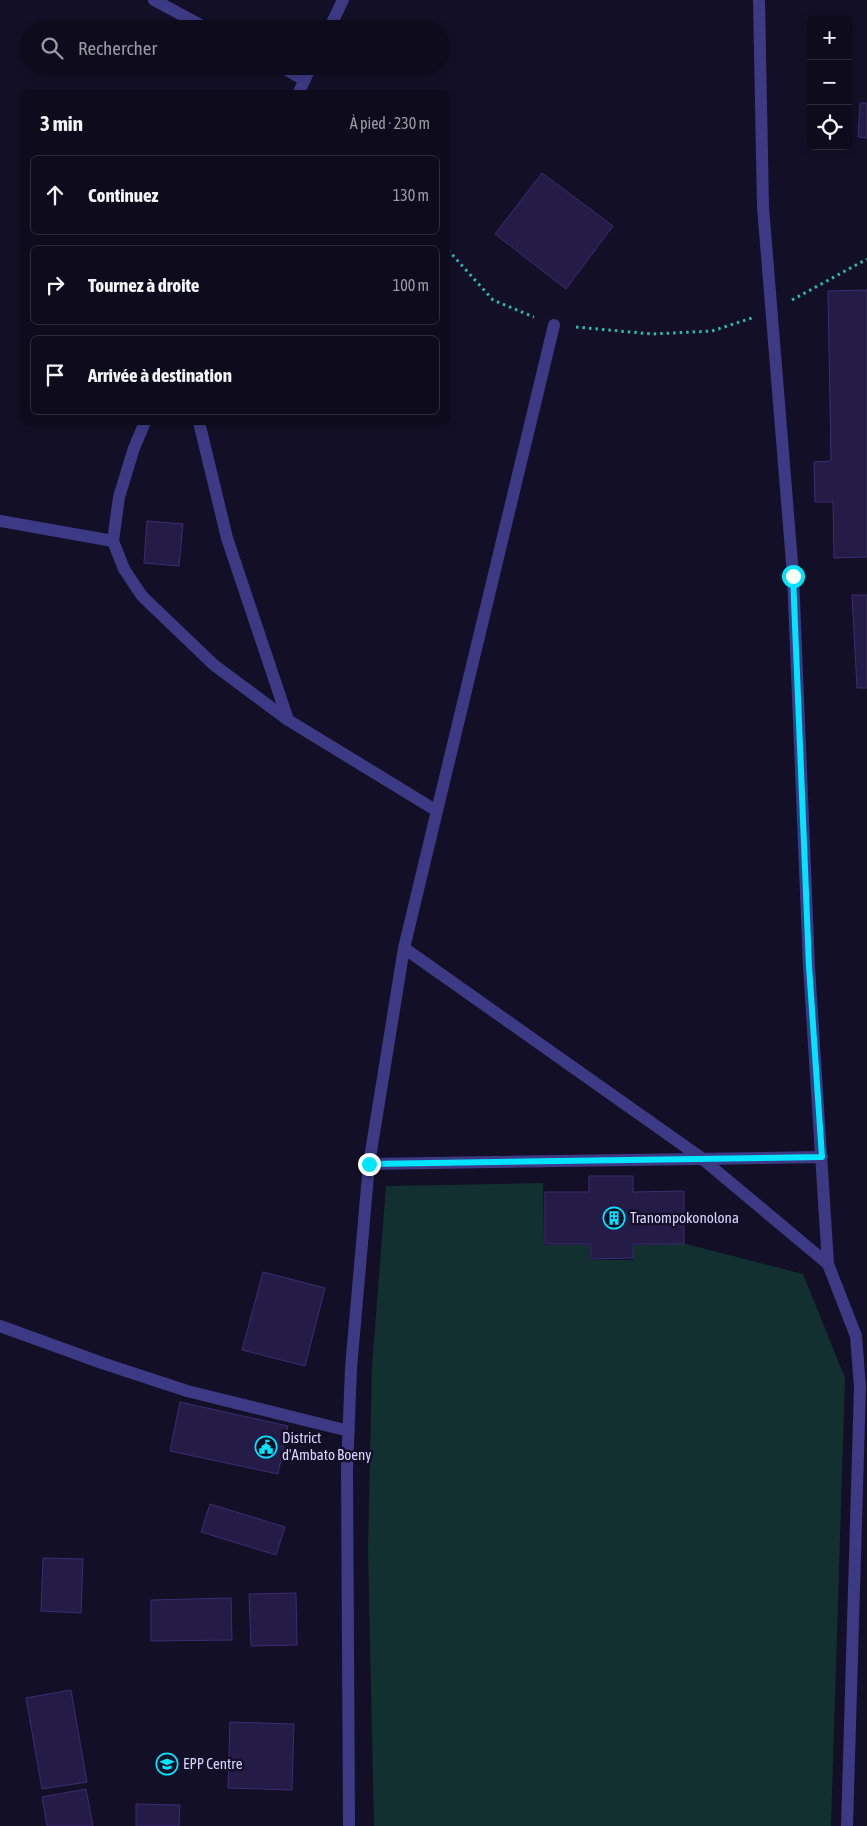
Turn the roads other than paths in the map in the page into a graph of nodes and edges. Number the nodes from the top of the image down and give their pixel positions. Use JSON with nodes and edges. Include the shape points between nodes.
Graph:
{"nodes":[{"id":1,"x":154,"y":0,"type":"edge"},
{"id":2,"x":343,"y":0,"type":"edge"},
{"id":3,"x":759,"y":0,"type":"edge"},
{"id":4,"x":191,"y":20,"type":"edge"},
{"id":5,"x":333,"y":20,"type":"edge"},
{"id":6,"x":296,"y":75,"type":"edge"},
{"id":7,"x":308,"y":75,"type":"edge"},
{"id":8,"x":305,"y":80,"type":"junction"},
{"id":9,"x":300,"y":90,"type":"edge"},
{"id":10,"x":554,"y":325,"type":"road end"},
{"id":11,"x":144,"y":425,"type":"edge"},
{"id":12,"x":199,"y":425,"type":"edge"},
{"id":13,"x":0,"y":521,"type":"edge"},
{"id":14,"x":114,"y":541,"type":"junction"},
{"id":15,"x":288,"y":720,"type":"junction"},
{"id":16,"x":437,"y":811,"type":"junction"},
{"id":17,"x":404,"y":948,"type":"junction"},
{"id":18,"x":822,"y":1157,"type":"junction"},
{"id":19,"x":700,"y":1158,"type":"junction"},
{"id":20,"x":369,"y":1164,"type":"junction"},
{"id":21,"x":828,"y":1264,"type":"junction"},
{"id":22,"x":0,"y":1326,"type":"edge"},
{"id":23,"x":856,"y":1336,"type":"junction"},
{"id":24,"x":867,"y":1344,"type":"edge"},
{"id":25,"x":860,"y":1387,"type":"junction"},
{"id":26,"x":867,"y":1400,"type":"edge"},
{"id":27,"x":349,"y":1431,"type":"junction"},
{"id":28,"x":349,"y":1826,"type":"edge"},
{"id":29,"x":847,"y":1826,"type":"edge"}],
"edges":[{"from":1,"to":4,"type":"street"},
{"from":2,"to":5,"type":"street"},
{"from":3,"to":18,"type":"street","via":[[763,207],[793,576],[809,966]]},
{"from":6,"to":8,"type":"street"},
{"from":7,"to":8,"type":"street"},
{"from":8,"to":9,"type":"street"},
{"from":10,"to":16,"type":"street"},
{"from":11,"to":14,"type":"street","via":[[119,497]]},
{"from":12,"to":15,"type":"street","via":[[227,538]]},
{"from":13,"to":14,"type":"street"},
{"from":14,"to":15,"type":"street","via":[[124,569],[142,596],[214,666]]},
{"from":15,"to":16,"type":"street"},
{"from":16,"to":17,"type":"street"},
{"from":17,"to":19,"type":"street"},
{"from":17,"to":20,"type":"street"},
{"from":18,"to":19,"type":"street"},
{"from":18,"to":21,"type":"street"},
{"from":19,"to":20,"type":"street"},
{"from":19,"to":21,"type":"street"},
{"from":20,"to":27,"type":"street","via":[[351,1368]]},
{"from":21,"to":23,"type":"street"},
{"from":22,"to":27,"type":"street","via":[[187,1391]]},
{"from":23,"to":24,"type":"street"},
{"from":23,"to":25,"type":"street"},
{"from":25,"to":26,"type":"street"},
{"from":25,"to":29,"type":"street"},
{"from":27,"to":28,"type":"street"}]}
